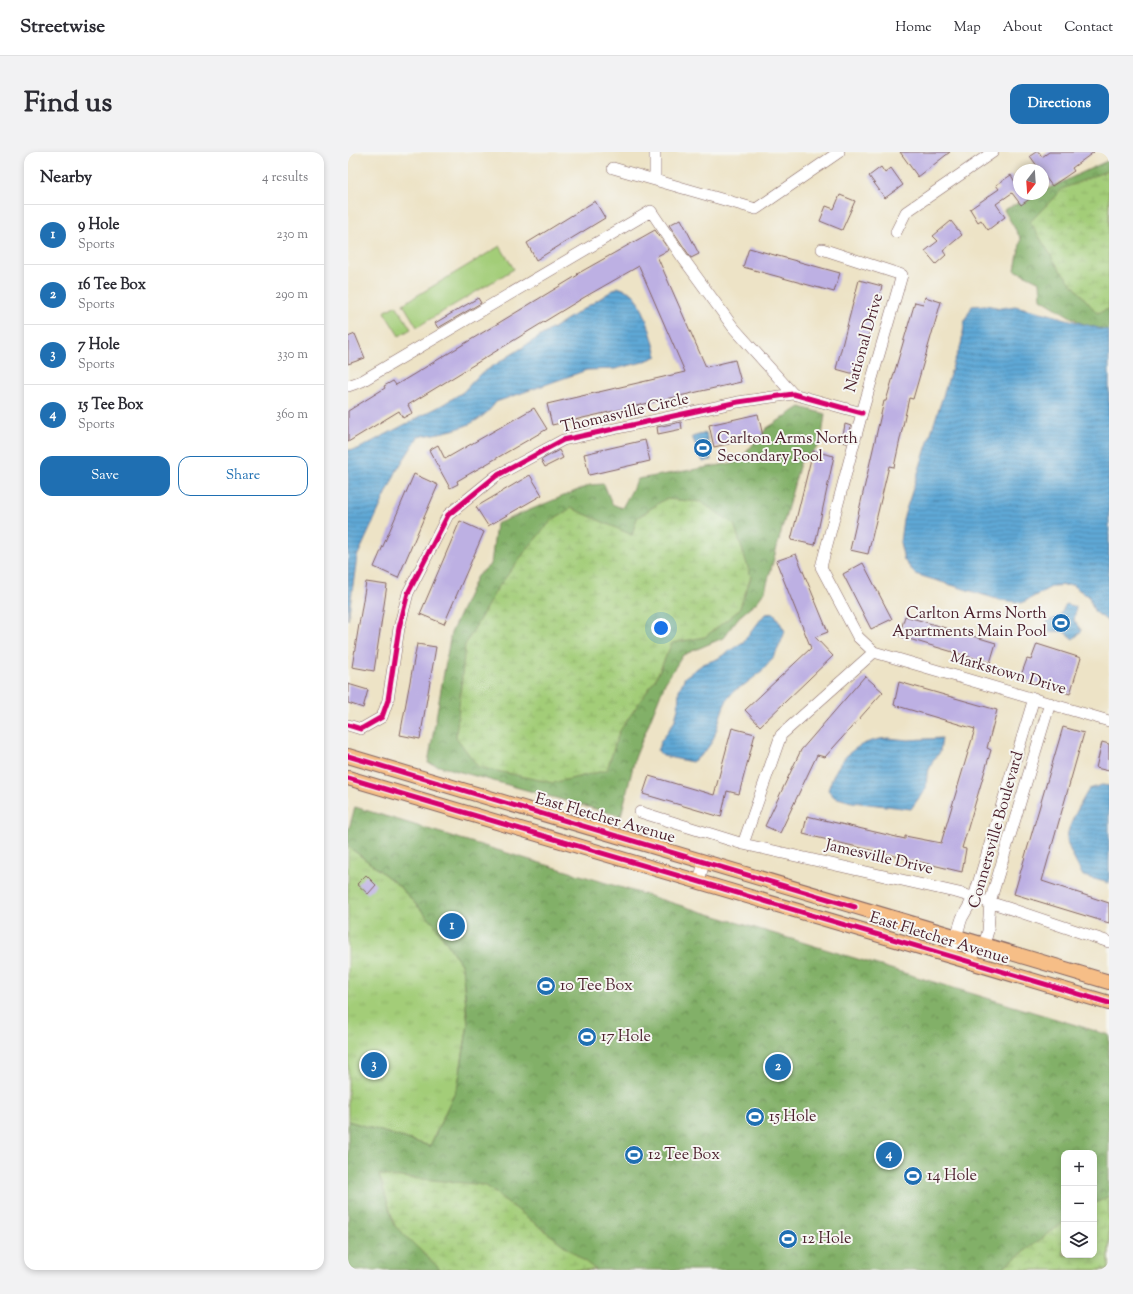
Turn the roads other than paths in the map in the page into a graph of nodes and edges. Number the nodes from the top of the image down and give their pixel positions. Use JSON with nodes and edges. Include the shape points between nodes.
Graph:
{"nodes":[{"id":1,"x":655,"y":152,"type":"edge"},
{"id":2,"x":839,"y":152,"type":"edge"},
{"id":3,"x":993,"y":152,"type":"edge"},
{"id":4,"x":613,"y":168,"type":"dead end"},
{"id":5,"x":655,"y":180,"type":"junction"},
{"id":6,"x":896,"y":232,"type":"dead end"},
{"id":7,"x":822,"y":249,"type":"dead end"},
{"id":8,"x":348,"y":386,"type":"edge"},
{"id":9,"x":793,"y":394,"type":"junction"},
{"id":10,"x":862,"y":413,"type":"junction"},
{"id":11,"x":874,"y":652,"type":"junction"},
{"id":12,"x":1034,"y":698,"type":"junction"},
{"id":13,"x":1050,"y":703,"type":"junction"},
{"id":14,"x":1109,"y":721,"type":"edge"},
{"id":15,"x":348,"y":725,"type":"edge"},
{"id":16,"x":348,"y":756,"type":"edge"},
{"id":17,"x":348,"y":778,"type":"edge"},
{"id":18,"x":640,"y":812,"type":"dead end"},
{"id":19,"x":743,"y":844,"type":"junction"},
{"id":20,"x":704,"y":862,"type":"junction"},
{"id":21,"x":699,"y":881,"type":"junction"},
{"id":22,"x":974,"y":897,"type":"junction"},
{"id":23,"x":990,"y":902,"type":"junction"},
{"id":24,"x":955,"y":936,"type":"junction"},
{"id":25,"x":1109,"y":942,"type":"edge"},
{"id":26,"x":984,"y":945,"type":"junction"},
{"id":27,"x":950,"y":955,"type":"junction"},
{"id":28,"x":967,"y":960,"type":"junction"},
{"id":29,"x":1109,"y":982,"type":"edge"},
{"id":30,"x":1109,"y":1003,"type":"edge"}],
"edges":[{"from":1,"to":5,"type":"street"},
{"from":2,"to":5,"type":"street","via":[[756,209]]},
{"from":3,"to":6,"type":"street","via":[[906,212]]},
{"from":4,"to":5,"type":"street"},
{"from":7,"to":10,"type":"street","name":"National Drive","via":[[902,275]]},
{"from":8,"to":9,"type":"street","via":[[362,381],[652,211],[733,327]]},
{"from":9,"to":10,"type":"street","name":"Thomasville Circle"},
{"from":9,"to":15,"type":"street","name":"Thomasville Circle","via":[[738,402],[563,440],[496,476],[448,515],[408,593],[399,628],[388,700],[382,717],[361,729]]},
{"from":10,"to":11,"type":"street","name":"National Drive","via":[[821,567],[858,637]]},
{"from":11,"to":12,"type":"street","name":"Markstown Drive"},
{"from":11,"to":19,"type":"street","via":[[781,735]]},
{"from":12,"to":13,"type":"street","name":"Markstown Drive"},
{"from":12,"to":22,"type":"street","name":"Connersville Boulevard"},
{"from":13,"to":14,"type":"street","name":"Markstown Drive"},
{"from":13,"to":23,"type":"street","name":"Connersville Boulevard"},
{"from":16,"to":20,"type":"main road","name":"East Fletcher Avenue"},
{"from":17,"to":21,"type":"main road","name":"East Fletcher Avenue"},
{"from":18,"to":19,"type":"street","name":"Jamesville Drive"},
{"from":19,"to":22,"type":"street","name":"Jamesville Drive"},
{"from":20,"to":21,"type":"street"},
{"from":20,"to":24,"type":"main road","name":"East Fletcher Avenue"},
{"from":21,"to":27,"type":"main road","name":"East Fletcher Avenue"},
{"from":22,"to":23,"type":"street","name":"Jamesville Drive"},
{"from":22,"to":24,"type":"street","name":"Connersville Boulevard"},
{"from":23,"to":25,"type":"street","name":"Jamesville Drive"},
{"from":23,"to":26,"type":"street","name":"Connersville Boulevard","via":[[988,932]]},
{"from":24,"to":26,"type":"main road","name":"East Fletcher Avenue"},
{"from":24,"to":27,"type":"street","name":"Connersville Boulevard"},
{"from":26,"to":28,"type":"street"},
{"from":26,"to":29,"type":"main road","name":"East Fletcher Avenue"},
{"from":27,"to":28,"type":"main road","name":"East Fletcher Avenue"},
{"from":28,"to":30,"type":"main road","name":"East Fletcher Avenue"}]}
